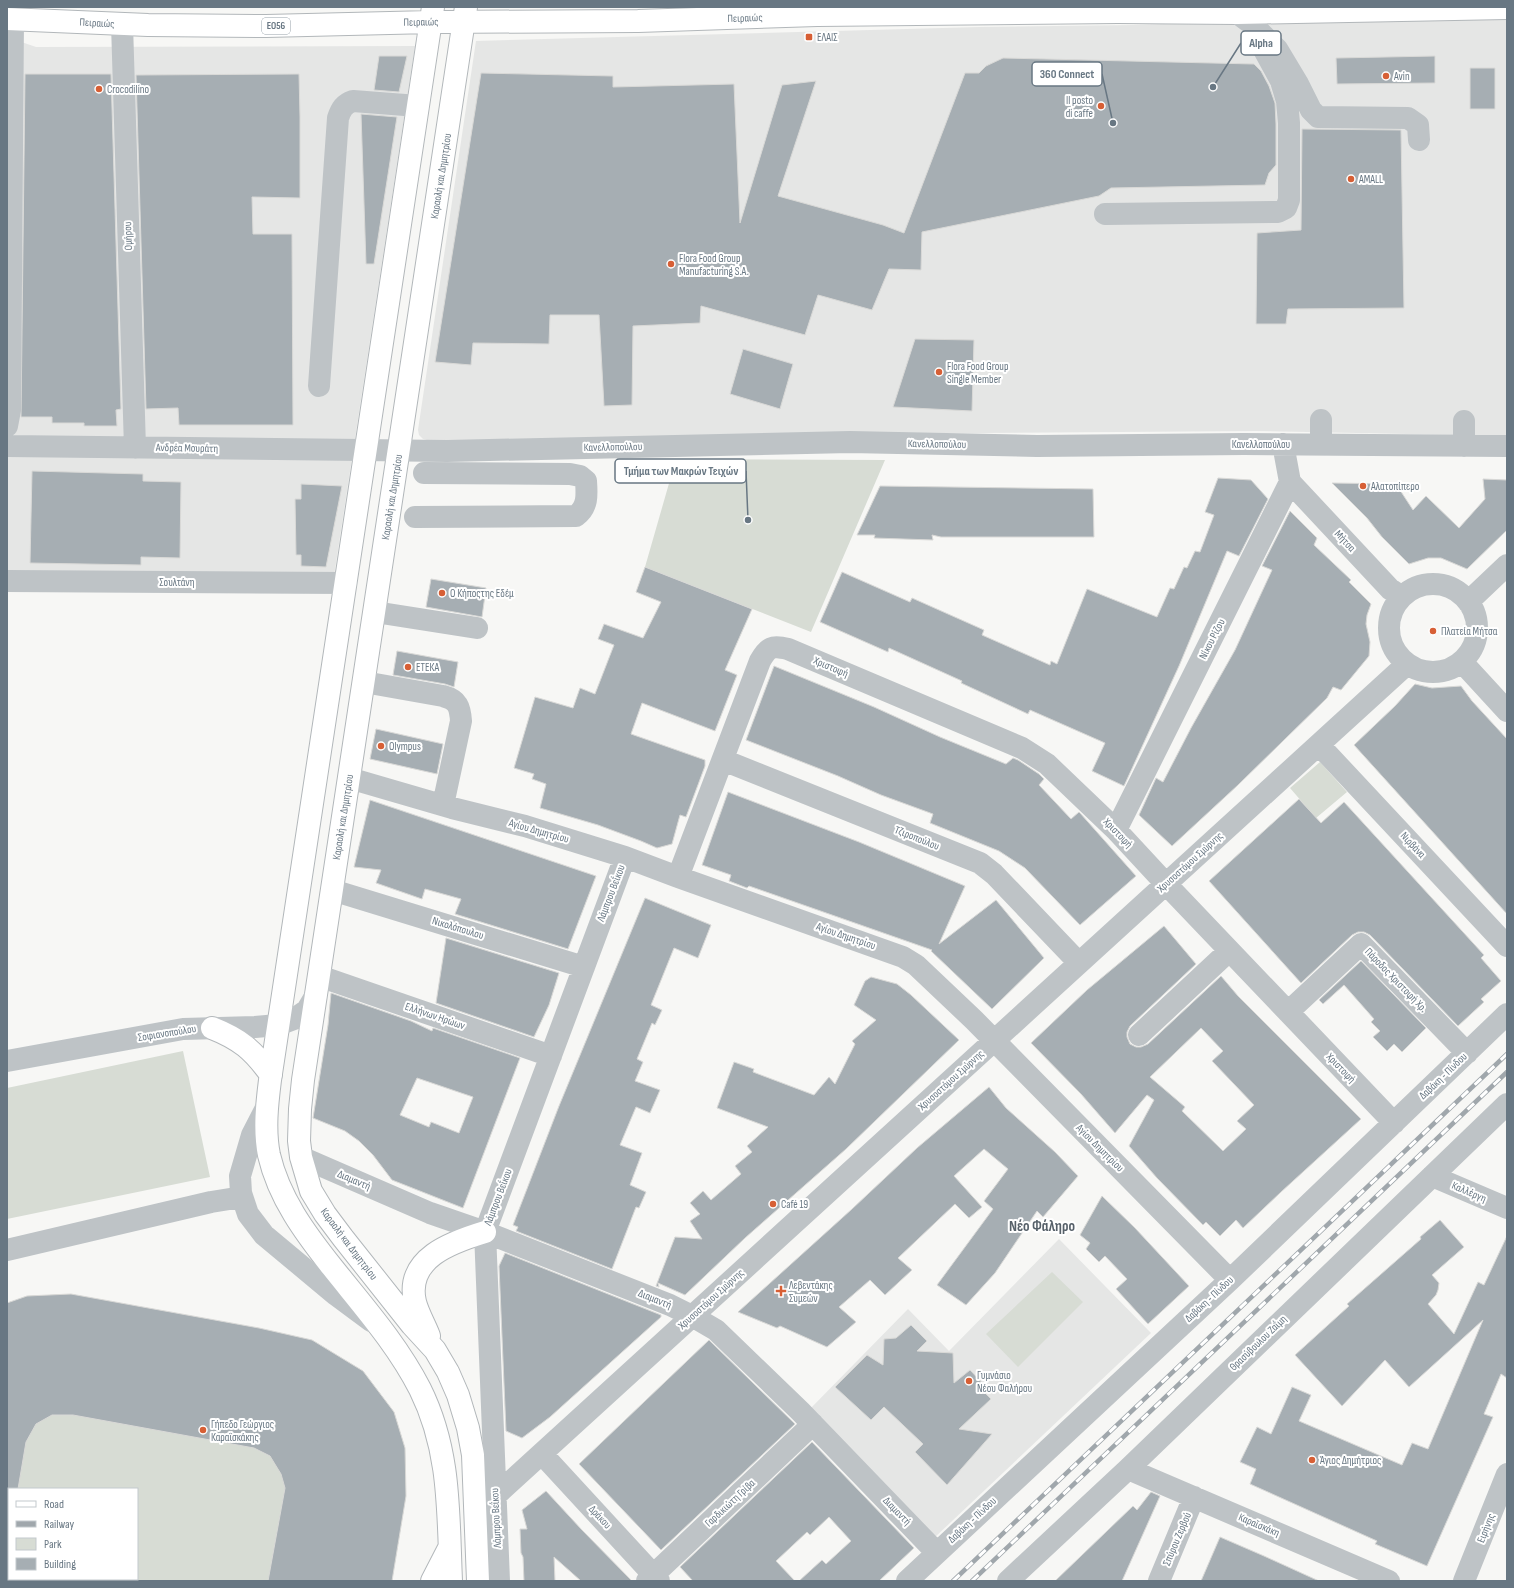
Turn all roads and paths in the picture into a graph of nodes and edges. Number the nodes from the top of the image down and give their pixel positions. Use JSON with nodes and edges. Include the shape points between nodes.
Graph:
{"nodes":[{"id":1,"x":1507,"y":8,"type":"edge"},
{"id":2,"x":1483,"y":9,"type":"junction"},
{"id":3,"x":1236,"y":13,"type":"junction"},
{"id":4,"x":432,"y":14,"type":"edge"},
{"id":5,"x":465,"y":14,"type":"edge"},
{"id":6,"x":10,"y":19,"type":"edge"},
{"id":7,"x":1507,"y":20,"type":"edge"},
{"id":8,"x":122,"y":24,"type":"junction"},
{"id":9,"x":1263,"y":36,"type":"junction"},
{"id":10,"x":418,"y":106,"type":"junction"},
{"id":11,"x":1318,"y":117,"type":"junction"},
{"id":12,"x":1289,"y":130,"type":"junction"},
{"id":13,"x":1419,"y":140,"type":"dead end"},
{"id":14,"x":1105,"y":214,"type":"dead end"},
{"id":15,"x":318,"y":386,"type":"dead end"},
{"id":16,"x":1321,"y":420,"type":"dead end"},
{"id":17,"x":1464,"y":420,"type":"dead end"},
{"id":18,"x":7,"y":426,"type":"edge"},
{"id":19,"x":1283,"y":444,"type":"junction"},
{"id":20,"x":1321,"y":444,"type":"junction"},
{"id":21,"x":7,"y":446,"type":"edge"},
{"id":22,"x":1464,"y":446,"type":"junction"},
{"id":23,"x":1507,"y":446,"type":"edge"},
{"id":24,"x":135,"y":448,"type":"junction"},
{"id":25,"x":532,"y":449,"type":"junction"},
{"id":26,"x":366,"y":450,"type":"junction"},
{"id":27,"x":399,"y":450,"type":"junction"},
{"id":28,"x":424,"y":473,"type":"dead end"},
{"id":29,"x":528,"y":474,"type":"junction"},
{"id":30,"x":1290,"y":482,"type":"junction"},
{"id":31,"x":415,"y":517,"type":"dead end"},
{"id":32,"x":1507,"y":565,"type":"edge"},
{"id":33,"x":7,"y":581,"type":"edge"},
{"id":34,"x":346,"y":583,"type":"junction"},
{"id":35,"x":1402,"y":597,"type":"junction"},
{"id":36,"x":1468,"y":602,"type":"junction"},
{"id":37,"x":375,"y":612,"type":"junction"},
{"id":38,"x":477,"y":628,"type":"dead end"},
{"id":39,"x":1462,"y":662,"type":"junction"},
{"id":40,"x":1407,"y":664,"type":"junction"},
{"id":41,"x":364,"y":682,"type":"junction"},
{"id":42,"x":1507,"y":711,"type":"edge"},
{"id":43,"x":1319,"y":744,"type":"junction"},
{"id":44,"x":723,"y":760,"type":"junction"},
{"id":45,"x":349,"y":778,"type":"junction"},
{"id":46,"x":443,"y":805,"type":"junction"},
{"id":47,"x":1116,"y":830,"type":"junction"},
{"id":48,"x":625,"y":857,"type":"junction"},
{"id":49,"x":678,"y":877,"type":"junction"},
{"id":50,"x":1166,"y":884,"type":"junction"},
{"id":51,"x":332,"y":890,"type":"junction"},
{"id":52,"x":1507,"y":946,"type":"edge"},
{"id":53,"x":1230,"y":951,"type":"junction"},
{"id":54,"x":1079,"y":963,"type":"junction"},
{"id":55,"x":584,"y":966,"type":"junction"},
{"id":56,"x":318,"y":986,"type":"junction"},
{"id":57,"x":1288,"y":1012,"type":"junction"},
{"id":58,"x":1507,"y":1014,"type":"edge"},
{"id":59,"x":278,"y":1024,"type":"junction"},
{"id":60,"x":212,"y":1028,"type":"junction"},
{"id":61,"x":1139,"y":1035,"type":"dead end"},
{"id":62,"x":994,"y":1041,"type":"junction"},
{"id":63,"x":1467,"y":1053,"type":"junction"},
{"id":64,"x":551,"y":1056,"type":"junction"},
{"id":65,"x":7,"y":1061,"type":"edge"},
{"id":66,"x":270,"y":1075,"type":"junction"},
{"id":67,"x":1507,"y":1104,"type":"edge"},
{"id":68,"x":267,"y":1106,"type":"junction"},
{"id":69,"x":1394,"y":1123,"type":"junction"},
{"id":70,"x":301,"y":1157,"type":"junction"},
{"id":71,"x":1432,"y":1176,"type":"junction"},
{"id":72,"x":242,"y":1197,"type":"junction"},
{"id":73,"x":1507,"y":1208,"type":"edge"},
{"id":74,"x":485,"y":1232,"type":"junction"},
{"id":75,"x":7,"y":1250,"type":"edge"},
{"id":76,"x":1230,"y":1280,"type":"junction"},
{"id":77,"x":692,"y":1316,"type":"junction"},
{"id":78,"x":378,"y":1325,"type":"junction"},
{"id":79,"x":435,"y":1350,"type":"junction"},
{"id":80,"x":813,"y":1424,"type":"junction"},
{"id":81,"x":542,"y":1454,"type":"junction"},
{"id":82,"x":1128,"y":1469,"type":"junction"},
{"id":83,"x":1507,"y":1474,"type":"edge"},
{"id":84,"x":494,"y":1497,"type":"junction"},
{"id":85,"x":1194,"y":1497,"type":"junction"},
{"id":86,"x":937,"y":1553,"type":"junction"},
{"id":87,"x":478,"y":1577,"type":"edge"},
{"id":88,"x":653,"y":1579,"type":"edge"},
{"id":89,"x":445,"y":1581,"type":"edge"},
{"id":90,"x":499,"y":1581,"type":"edge"},
{"id":91,"x":907,"y":1581,"type":"edge"},
{"id":92,"x":1008,"y":1581,"type":"edge"},
{"id":93,"x":1159,"y":1581,"type":"edge"},
{"id":94,"x":1389,"y":1581,"type":"edge"},
{"id":95,"x":1464,"y":1581,"type":"edge"}],
"edges":[{"from":1,"to":2,"type":"main road","name":"Πειραιώς","number":"ΕΟ56"},
{"from":2,"to":3,"type":"main road","name":"Πειραιώς","number":"ΕΟ56"},
{"from":2,"to":7,"type":"street"},
{"from":3,"to":5,"type":"main road","name":"Πειραιώς","number":"ΕΟ56","via":[[841,15],[638,21]]},
{"from":3,"to":9,"type":"street"},
{"from":4,"to":5,"type":"main road","name":"Πειραιώς","number":"ΕΟ56"},
{"from":4,"to":8,"type":"main road","name":"Πειραιώς","number":"ΕΟ56","via":[[266,26]]},
{"from":4,"to":10,"type":"main road"},
{"from":5,"to":27,"type":"main road","name":"Καραολή και Δημητρίου"},
{"from":6,"to":8,"type":"main road","name":"Πειραιώς","number":"ΕΟ56"},
{"from":6,"to":18,"type":"street","via":[[10,410]]},
{"from":8,"to":24,"type":"street","name":"Ομήρου"},
{"from":9,"to":11,"type":"street","via":[[1277,49],[1311,110]]},
{"from":9,"to":12,"type":"street","via":[[1263,48],[1285,92]]},
{"from":10,"to":15,"type":"street","via":[[353,101],[340,110]]},
{"from":10,"to":26,"type":"main road"},
{"from":11,"to":12,"type":"street","via":[[1300,119]]},
{"from":11,"to":13,"type":"street","via":[[1408,118],[1418,125]]},
{"from":12,"to":14,"type":"street","via":[[1289,200],[1283,210]]},
{"from":16,"to":20,"type":"street"},
{"from":17,"to":22,"type":"street"},
{"from":19,"to":20,"type":"street","name":"Κανελλοπούλου"},
{"from":19,"to":25,"type":"street","name":"Κανελλοπούλου","via":[[1038,446],[850,442]]},
{"from":19,"to":30,"type":"street"},
{"from":20,"to":22,"type":"street","name":"Κανελλοπούλου"},
{"from":21,"to":24,"type":"street","name":"Ανδρέα Μουράτη"},
{"from":22,"to":23,"type":"street","name":"Κανελλοπούλου"},
{"from":24,"to":26,"type":"street","name":"Ανδρέα Μουράτη"},
{"from":25,"to":27,"type":"street","name":"Κανελλοπούλου"},
{"from":25,"to":29,"type":"street"},
{"from":26,"to":27,"type":"street","name":"Κανελλοπούλου"},
{"from":26,"to":34,"type":"main road"},
{"from":27,"to":37,"type":"main road","name":"Καραολή και Δημητρίου"},
{"from":28,"to":29,"type":"street"},
{"from":29,"to":31,"type":"street","via":[[580,476],[586,480],[585,507],[576,516]]},
{"from":30,"to":35,"type":"street","name":"Μήτσα","via":[[1390,589]]},
{"from":30,"to":47,"type":"street","name":"Νίκου Ρίζου"},
{"from":32,"to":36,"type":"street"},
{"from":33,"to":34,"type":"street","name":"Σουλτάνη"},
{"from":34,"to":59,"type":"main road"},
{"from":35,"to":36,"type":"street","via":[[1420,586],[1436,584],[1452,588]]},
{"from":35,"to":40,"type":"street","via":[[1392,612],[1389,629],[1395,651]]},
{"from":36,"to":39,"type":"street","via":[[1474,612],[1477,630],[1473,647]]},
{"from":37,"to":38,"type":"street"},
{"from":37,"to":41,"type":"main road","name":"Καραολή και Δημητρίου"},
{"from":39,"to":40,"type":"street","via":[[1451,669],[1433,672],[1419,670]]},
{"from":39,"to":42,"type":"street"},
{"from":40,"to":43,"type":"street","name":"Χρυσοστόμου Σμύρνης"},
{"from":41,"to":45,"type":"main road","name":"Καραολή και Δημητρίου"},
{"from":41,"to":46,"type":"street","via":[[444,696],[452,698],[458,704],[461,721]]},
{"from":43,"to":50,"type":"street","name":"Χρυσοστόμου Σμύρνης"},
{"from":43,"to":52,"type":"street","name":"Νιρβάνα"},
{"from":44,"to":47,"type":"street","name":"Χριστοφή","via":[[760,661],[771,647],[779,647],[1022,748],[1047,764]]},
{"from":44,"to":49,"type":"street"},
{"from":44,"to":54,"type":"street","name":"Τζιροπούλου","via":[[980,863],[994,874]]},
{"from":45,"to":46,"type":"street","name":"Αγίου Δημητρίου"},
{"from":45,"to":51,"type":"main road","name":"Καραολή και Δημητρίου"},
{"from":46,"to":48,"type":"street","name":"Αγίου Δημητρίου","via":[[525,826]]},
{"from":47,"to":50,"type":"street","name":"Χριστοφή"},
{"from":48,"to":49,"type":"street","name":"Αγίου Δημητρίου"},
{"from":48,"to":55,"type":"street","name":"Λάμπρου Βεΐκου"},
{"from":49,"to":62,"type":"street","name":"Αγίου Δημητρίου","via":[[903,957],[922,970]]},
{"from":50,"to":53,"type":"street","name":"Χριστοφή"},
{"from":50,"to":54,"type":"street","name":"Χρυσοστόμου Σμύρνης"},
{"from":51,"to":55,"type":"street","name":"Νικολόπουλου"},
{"from":51,"to":56,"type":"main road","name":"Καραολή και Δημητρίου"},
{"from":53,"to":57,"type":"street","name":"Χριστοφή"},
{"from":53,"to":61,"type":"street"},
{"from":54,"to":62,"type":"street","name":"Χρυσοστόμου Σμύρνης"},
{"from":55,"to":64,"type":"street","name":"Λάμπρου Βεΐκου"},
{"from":56,"to":59,"type":"street","name":"Σοφιανοπούλου","via":[[307,1010],[294,1019]]},
{"from":56,"to":64,"type":"street","name":"Ελλήνων Ηρώων"},
{"from":56,"to":70,"type":"main road","name":"Καραολή και Δημητρίου","via":[[300,1109]]},
{"from":57,"to":63,"type":"street","name":"Πάροδος Χριστοφή Χρ.","via":[[1361,944]]},
{"from":57,"to":69,"type":"street","name":"Χριστοφή"},
{"from":58,"to":63,"type":"street","name":"Δαβάκη - Πίνδου"},
{"from":59,"to":60,"type":"street","name":"Σοφιανοπούλου"},
{"from":59,"to":66,"type":"main road"},
{"from":60,"to":65,"type":"street","name":"Σοφιανοπούλου","via":[[183,1029]]},
{"from":60,"to":66,"type":"main road","via":[[230,1035],[245,1045],[260,1059]]},
{"from":62,"to":76,"type":"street","name":"Αγίου Δημητρίου"},
{"from":62,"to":77,"type":"street","name":"Χρυσοστόμου Σμύρνης"},
{"from":63,"to":69,"type":"street","name":"Δαβάκη - Πίνδου"},
{"from":64,"to":74,"type":"street","name":"Λάμπρου Βεΐκου"},
{"from":66,"to":68,"type":"main road"},
{"from":67,"to":71,"type":"street","name":"Θρασύβουλου Ζαΐμη"},
{"from":68,"to":72,"type":"street","via":[[252,1135],[242,1167]]},
{"from":68,"to":78,"type":"main road","via":[[270,1155],[286,1200],[302,1229]]},
{"from":69,"to":76,"type":"street","name":"Δαβάκη - Πίνδου"},
{"from":70,"to":74,"type":"street","name":"Διαμαντή","via":[[430,1213]]},
{"from":70,"to":79,"type":"main road","name":"Καραολή και Δημητρίου","via":[[311,1191],[325,1214],[412,1325]]},
{"from":71,"to":73,"type":"street","name":"Καλλέργη"},
{"from":71,"to":82,"type":"street","name":"Θρασύβουλου Ζαΐμη"},
{"from":72,"to":75,"type":"street"},
{"from":72,"to":78,"type":"street","via":[[248,1214],[264,1235],[336,1295]]},
{"from":74,"to":77,"type":"street","name":"Διαμαντή"},
{"from":74,"to":79,"type":"main road","via":[[456,1240],[440,1249],[428,1258],[416,1279],[415,1302]]},
{"from":74,"to":84,"type":"street","name":"Λάμπρου Βεΐκου"},
{"from":76,"to":86,"type":"street","name":"Δαβάκη - Πίνδου"},
{"from":77,"to":80,"type":"street","name":"Διαμαντή","via":[[716,1330]]},
{"from":77,"to":81,"type":"street","name":"Χρυσοστόμου Σμύρνης"},
{"from":78,"to":89,"type":"main road","via":[[410,1372],[428,1408],[441,1450],[448,1490],[450,1547]]},
{"from":79,"to":87,"type":"main road","name":"Καραολή και Δημητρίου","via":[[458,1394],[471,1441]]},
{"from":80,"to":86,"type":"street","name":"Διαμαντή"},
{"from":80,"to":88,"type":"street","name":"Γαρδικιώτη Γρίβα"},
{"from":81,"to":84,"type":"street","name":"Χρυσοστόμου Σμύρνης"},
{"from":81,"to":88,"type":"street","name":"Δράκου"},
{"from":82,"to":85,"type":"street","name":"Καραϊσκάκη"},
{"from":82,"to":92,"type":"street","name":"Θρασύβουλου Ζαΐμη"},
{"from":83,"to":95,"type":"street","name":"Ειρήνης"},
{"from":84,"to":90,"type":"street","name":"Λάμπρου Βεΐκου"},
{"from":85,"to":93,"type":"street","name":"Σπύρου Ζερβού"},
{"from":85,"to":94,"type":"street","name":"Καραϊσκάκη"},
{"from":86,"to":91,"type":"street","name":"Δαβάκη - Πίνδου"}]}
